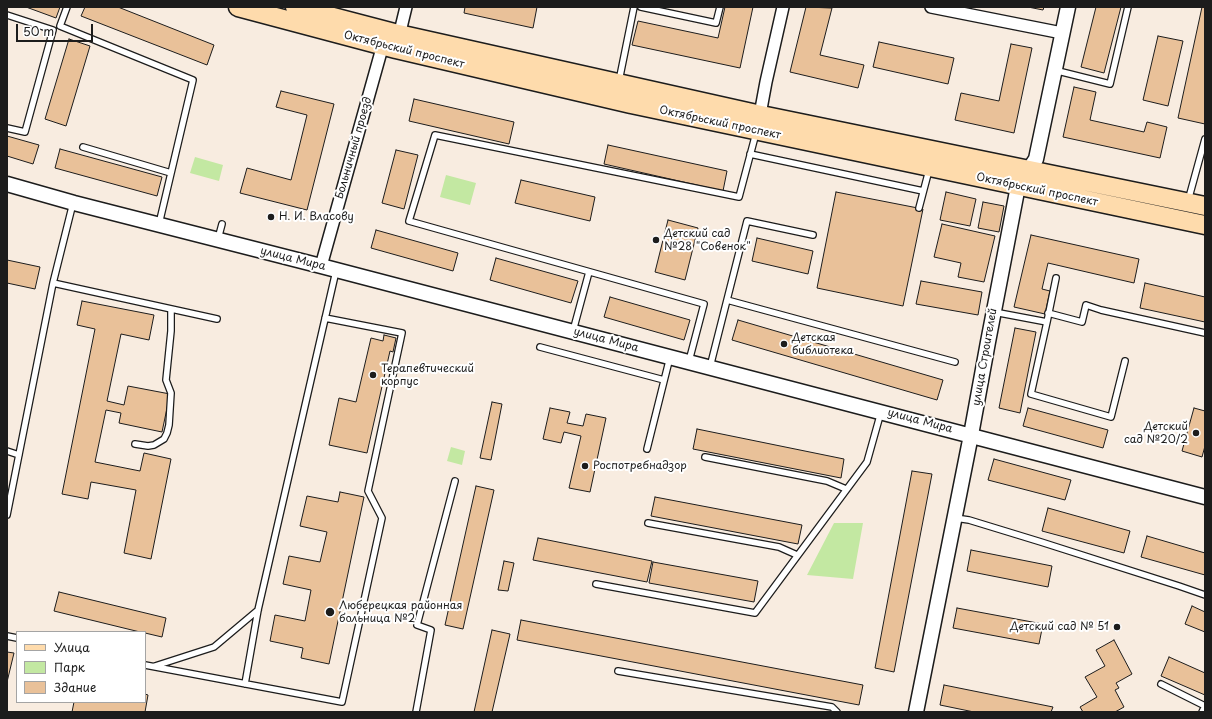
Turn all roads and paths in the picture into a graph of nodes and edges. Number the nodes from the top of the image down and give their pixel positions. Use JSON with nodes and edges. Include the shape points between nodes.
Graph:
{"nodes":[{"id":1,"x":67,"y":7,"type":"edge"},
{"id":2,"x":238,"y":7,"type":"edge"},
{"id":3,"x":295,"y":7,"type":"edge"},
{"id":4,"x":406,"y":7,"type":"edge"},
{"id":5,"x":634,"y":7,"type":"edge"},
{"id":6,"x":641,"y":7,"type":"edge"},
{"id":7,"x":720,"y":7,"type":"edge"},
{"id":8,"x":783,"y":7,"type":"edge"},
{"id":9,"x":931,"y":7,"type":"edge"},
{"id":10,"x":1068,"y":7,"type":"edge"},
{"id":11,"x":1128,"y":7,"type":"edge"},
{"id":12,"x":7,"y":15,"type":"edge"},
{"id":13,"x":1062,"y":33,"type":"junction"},
{"id":14,"x":391,"y":40,"type":"junction"},
{"id":15,"x":1054,"y":70,"type":"junction"},
{"id":16,"x":618,"y":83,"type":"junction"},
{"id":17,"x":759,"y":123,"type":"junction"},
{"id":18,"x":7,"y":128,"type":"edge"},
{"id":19,"x":1205,"y":139,"type":"edge"},
{"id":20,"x":83,"y":147,"type":"dead end"},
{"id":21,"x":750,"y":154,"type":"junction"},
{"id":22,"x":929,"y":167,"type":"junction"},
{"id":23,"x":1029,"y":170,"type":"junction"},
{"id":24,"x":171,"y":173,"type":"junction"},
{"id":25,"x":7,"y":184,"type":"edge"},
{"id":26,"x":1018,"y":186,"type":"junction"},
{"id":27,"x":923,"y":191,"type":"junction"},
{"id":28,"x":74,"y":203,"type":"junction"},
{"id":29,"x":1196,"y":204,"type":"edge"},
{"id":30,"x":919,"y":208,"type":"dead end"},
{"id":31,"x":159,"y":224,"type":"junction"},
{"id":32,"x":222,"y":224,"type":"dead end"},
{"id":33,"x":1205,"y":225,"type":"edge"},
{"id":34,"x":813,"y":235,"type":"dead end"},
{"id":35,"x":218,"y":240,"type":"junction"},
{"id":36,"x":322,"y":266,"type":"junction"},
{"id":37,"x":336,"y":270,"type":"junction"},
{"id":38,"x":589,"y":272,"type":"junction"},
{"id":39,"x":1056,"y":278,"type":"dead end"},
{"id":40,"x":53,"y":283,"type":"junction"},
{"id":41,"x":727,"y":300,"type":"junction"},
{"id":42,"x":170,"y":308,"type":"junction"},
{"id":43,"x":993,"y":312,"type":"junction"},
{"id":44,"x":1048,"y":313,"type":"junction"},
{"id":45,"x":325,"y":318,"type":"junction"},
{"id":46,"x":217,"y":319,"type":"dead end"},
{"id":47,"x":1047,"y":322,"type":"junction"},
{"id":48,"x":573,"y":331,"type":"junction"},
{"id":49,"x":1205,"y":333,"type":"edge"},
{"id":50,"x":540,"y":347,"type":"dead end"},
{"id":51,"x":670,"y":356,"type":"junction"},
{"id":52,"x":688,"y":361,"type":"junction"},
{"id":53,"x":1125,"y":361,"type":"dead end"},
{"id":54,"x":955,"y":362,"type":"dead end"},
{"id":55,"x":710,"y":367,"type":"junction"},
{"id":56,"x":664,"y":380,"type":"junction"},
{"id":57,"x":881,"y":411,"type":"junction"},
{"id":58,"x":971,"y":435,"type":"junction"},
{"id":59,"x":135,"y":444,"type":"dead end"},
{"id":60,"x":647,"y":449,"type":"dead end"},
{"id":61,"x":7,"y":451,"type":"edge"},
{"id":62,"x":19,"y":455,"type":"junction"},
{"id":63,"x":705,"y":457,"type":"dead end"},
{"id":64,"x":455,"y":482,"type":"dead end"},
{"id":65,"x":846,"y":489,"type":"junction"},
{"id":66,"x":1205,"y":497,"type":"edge"},
{"id":67,"x":7,"y":515,"type":"edge"},
{"id":68,"x":955,"y":518,"type":"junction"},
{"id":69,"x":648,"y":523,"type":"dead end"},
{"id":70,"x":798,"y":555,"type":"junction"},
{"id":71,"x":596,"y":584,"type":"dead end"},
{"id":72,"x":1205,"y":595,"type":"edge"},
{"id":73,"x":258,"y":610,"type":"junction"},
{"id":74,"x":146,"y":665,"type":"edge"},
{"id":75,"x":153,"y":666,"type":"junction"},
{"id":76,"x":618,"y":671,"type":"dead end"},
{"id":77,"x":245,"y":684,"type":"junction"},
{"id":78,"x":1161,"y":684,"type":"dead end"},
{"id":79,"x":416,"y":712,"type":"edge"},
{"id":80,"x":837,"y":712,"type":"edge"},
{"id":81,"x":916,"y":712,"type":"edge"},
{"id":82,"x":1202,"y":712,"type":"edge"}],
"edges":[{"from":1,"to":24,"type":"lane","via":[[60,26],[193,80]]},
{"from":2,"to":14,"type":"main road","name":"Октябрьский проспект"},
{"from":3,"to":14,"type":"main road","name":"Октябрьский проспект"},
{"from":4,"to":14,"type":"street","name":"Больничный проезд"},
{"from":5,"to":16,"type":"lane"},
{"from":6,"to":7,"type":"lane","via":[[716,22]]},
{"from":8,"to":17,"type":"street"},
{"from":9,"to":13,"type":"street"},
{"from":10,"to":13,"type":"street","name":"улица Строителей"},
{"from":11,"to":15,"type":"lane","via":[[1110,84]]},
{"from":12,"to":18,"type":"lane","via":[[53,30],[25,132]]},
{"from":13,"to":15,"type":"street","name":"улица Строителей"},
{"from":14,"to":16,"type":"main road","name":"Октябрьский проспект"},
{"from":14,"to":17,"type":"main road","name":"Октябрьский проспект","via":[[631,104]]},
{"from":14,"to":36,"type":"street","name":"Больничный проезд"},
{"from":15,"to":23,"type":"street","name":"улица Строителей","via":[[1036,159]]},
{"from":16,"to":17,"type":"main road","name":"Октябрьский проспект"},
{"from":17,"to":21,"type":"lane"},
{"from":17,"to":22,"type":"main road","name":"Октябрьский проспект"},
{"from":17,"to":23,"type":"main road","name":"Октябрьский проспект"},
{"from":19,"to":29,"type":"lane"},
{"from":20,"to":24,"type":"lane"},
{"from":21,"to":27,"type":"lane"},
{"from":21,"to":38,"type":"lane","via":[[739,198],[434,135],[409,221]]},
{"from":22,"to":26,"type":"main road","name":"Октябрьский проспект"},
{"from":22,"to":27,"type":"lane"},
{"from":23,"to":26,"type":"street","name":"улица Строителей"},
{"from":23,"to":29,"type":"main road","name":"Октябрьский проспект"},
{"from":24,"to":31,"type":"lane"},
{"from":25,"to":28,"type":"street","name":"улица Мира"},
{"from":26,"to":33,"type":"main road","name":"Октябрьский проспект"},
{"from":26,"to":43,"type":"street","name":"улица Строителей"},
{"from":27,"to":30,"type":"lane"},
{"from":28,"to":31,"type":"street","name":"улица Мира"},
{"from":28,"to":40,"type":"lane"},
{"from":31,"to":35,"type":"street","name":"улица Мира"},
{"from":32,"to":35,"type":"lane"},
{"from":34,"to":41,"type":"lane","via":[[747,221]]},
{"from":35,"to":36,"type":"street","name":"улица Мира"},
{"from":36,"to":37,"type":"street","name":"улица Мира"},
{"from":37,"to":45,"type":"lane"},
{"from":37,"to":48,"type":"street","name":"улица Мира"},
{"from":38,"to":48,"type":"lane"},
{"from":38,"to":52,"type":"lane","via":[[704,304]]},
{"from":39,"to":44,"type":"lane"},
{"from":40,"to":42,"type":"lane"},
{"from":40,"to":62,"type":"lane"},
{"from":41,"to":54,"type":"lane"},
{"from":41,"to":55,"type":"lane"},
{"from":42,"to":46,"type":"lane"},
{"from":42,"to":59,"type":"lane","via":[[171,331],[166,380],[171,393],[167,433],[164,439],[154,445]]},
{"from":43,"to":47,"type":"lane"},
{"from":43,"to":58,"type":"street","name":"улица Строителей"},
{"from":44,"to":47,"type":"lane"},
{"from":44,"to":49,"type":"lane","via":[[1082,322],[1086,305]]},
{"from":45,"to":73,"type":"lane"},
{"from":45,"to":77,"type":"lane","via":[[402,333],[368,491],[382,518],[344,694],[342,702]]},
{"from":47,"to":53,"type":"lane","via":[[1031,394],[1111,417]]},
{"from":48,"to":51,"type":"street","name":"улица Мира"},
{"from":50,"to":56,"type":"lane"},
{"from":51,"to":52,"type":"street","name":"улица Мира"},
{"from":51,"to":56,"type":"lane"},
{"from":52,"to":55,"type":"street","name":"улица Мира"},
{"from":55,"to":57,"type":"street","name":"улица Мира"},
{"from":56,"to":60,"type":"lane"},
{"from":57,"to":58,"type":"street","name":"улица Мира"},
{"from":57,"to":65,"type":"lane","via":[[867,462]]},
{"from":58,"to":66,"type":"street","name":"улица Мира"},
{"from":58,"to":68,"type":"street","name":"улица Строителей"},
{"from":61,"to":62,"type":"lane"},
{"from":62,"to":67,"type":"lane"},
{"from":63,"to":65,"type":"lane","via":[[827,481]]},
{"from":64,"to":79,"type":"lane","via":[[417,625],[431,630]]},
{"from":65,"to":70,"type":"lane"},
{"from":68,"to":72,"type":"lane","via":[[1042,542]]},
{"from":68,"to":81,"type":"street","name":"улица Строителей"},
{"from":69,"to":70,"type":"lane","via":[[779,547]]},
{"from":70,"to":71,"type":"lane","via":[[755,613]]},
{"from":73,"to":75,"type":"lane","via":[[214,647]]},
{"from":73,"to":77,"type":"lane"},
{"from":74,"to":75,"type":"lane"},
{"from":75,"to":77,"type":"lane"},
{"from":76,"to":80,"type":"lane","via":[[832,707]]},
{"from":78,"to":82,"type":"lane","via":[[1205,706]]}]}
